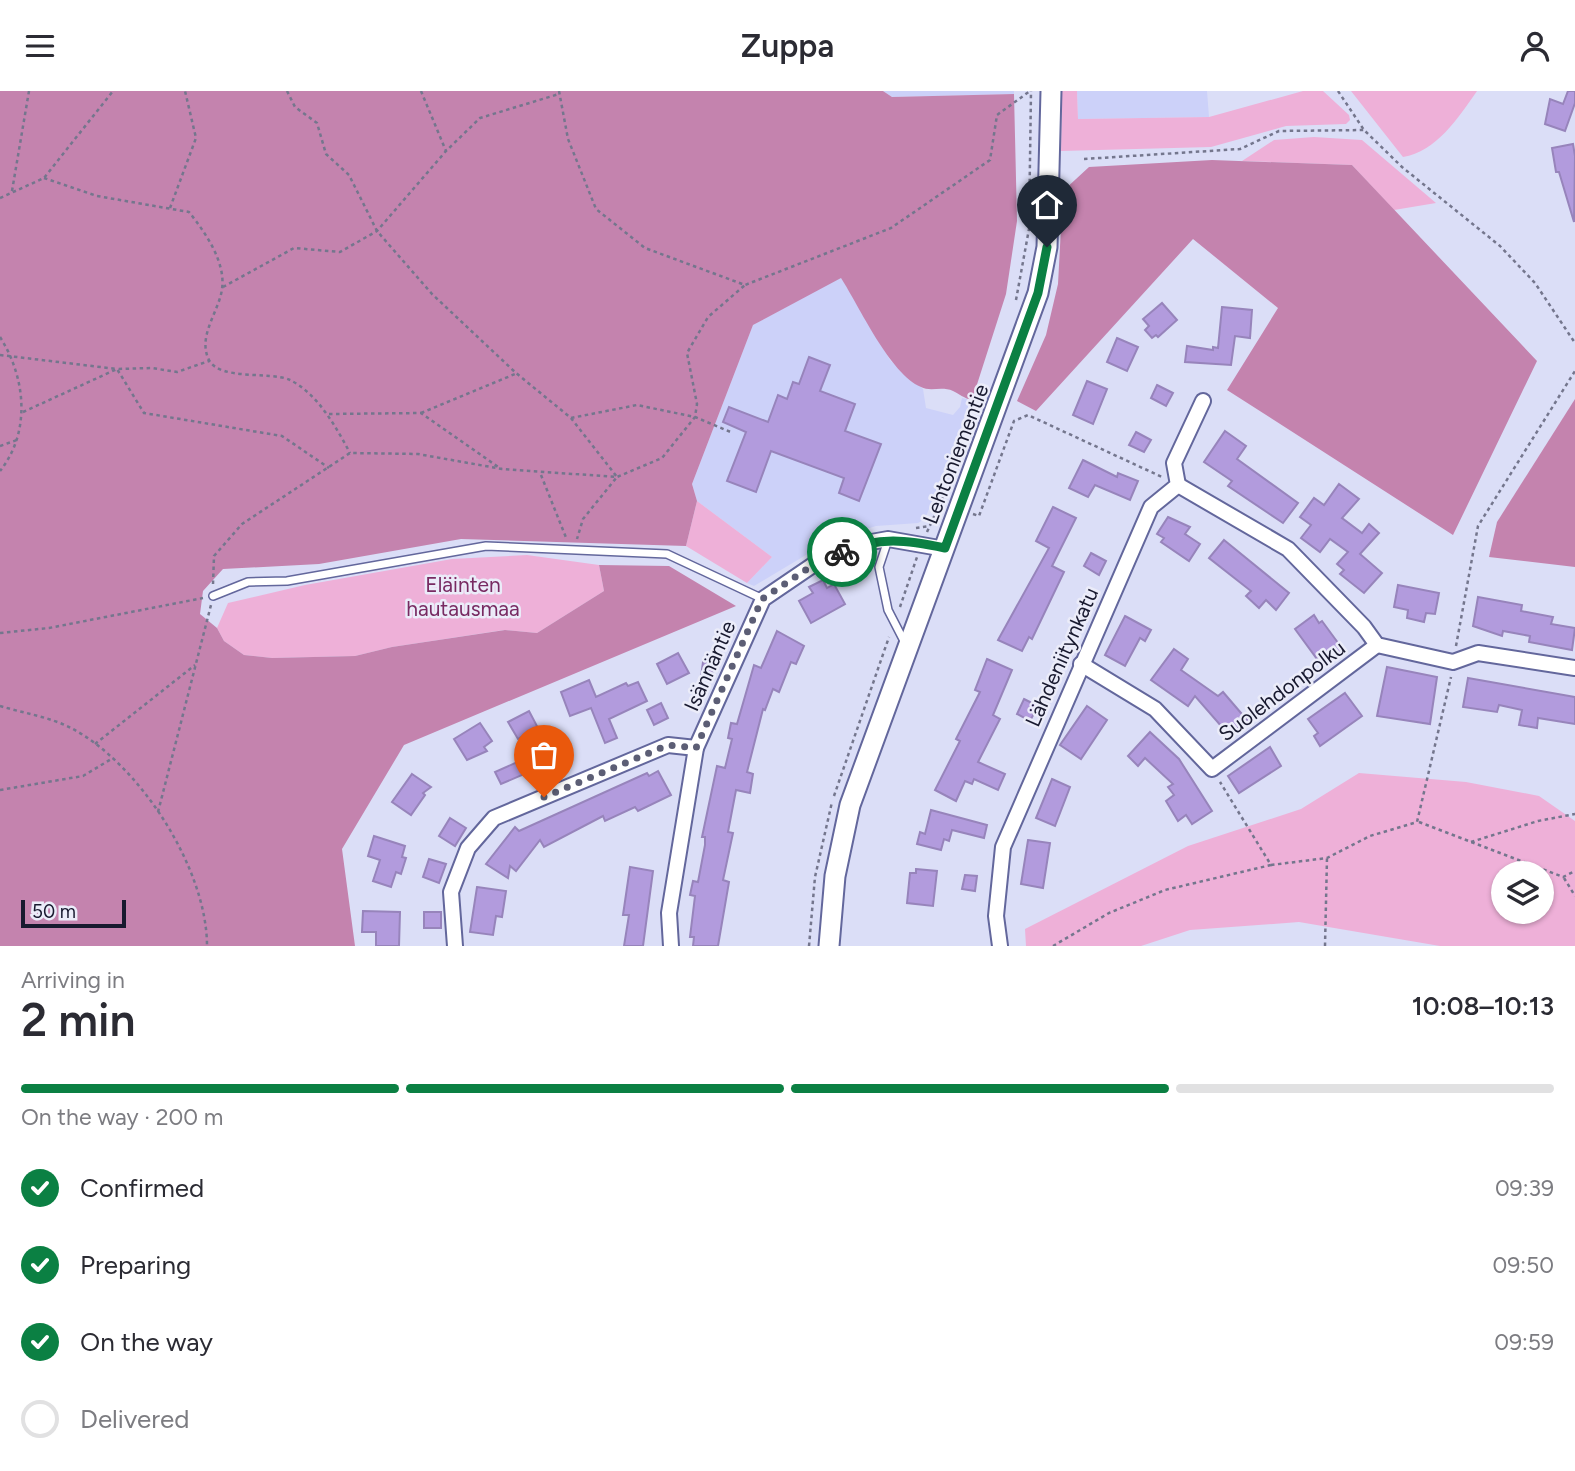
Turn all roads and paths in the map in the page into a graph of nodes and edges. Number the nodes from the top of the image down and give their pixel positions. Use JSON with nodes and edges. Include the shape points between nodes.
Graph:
{"nodes":[{"id":1,"x":29,"y":91,"type":"edge"},
{"id":2,"x":113,"y":91,"type":"edge"},
{"id":3,"x":185,"y":91,"type":"edge"},
{"id":4,"x":287,"y":91,"type":"edge"},
{"id":5,"x":421,"y":91,"type":"edge"},
{"id":6,"x":1031,"y":91,"type":"edge"},
{"id":7,"x":1051,"y":91,"type":"edge"},
{"id":8,"x":1338,"y":91,"type":"edge"},
{"id":9,"x":559,"y":93,"type":"edge"},
{"id":10,"x":1364,"y":130,"type":"junction"},
{"id":11,"x":446,"y":151,"type":"junction"},
{"id":12,"x":1084,"y":159,"type":"dead end"},
{"id":13,"x":44,"y":178,"type":"junction"},
{"id":14,"x":12,"y":192,"type":"junction"},
{"id":15,"x":0,"y":198,"type":"edge"},
{"id":16,"x":170,"y":209,"type":"junction"},
{"id":17,"x":376,"y":230,"type":"junction"},
{"id":18,"x":745,"y":285,"type":"junction"},
{"id":19,"x":223,"y":287,"type":"junction"},
{"id":20,"x":1014,"y":305,"type":"dead end"},
{"id":21,"x":0,"y":337,"type":"edge"},
{"id":22,"x":1575,"y":343,"type":"edge"},
{"id":23,"x":0,"y":355,"type":"edge"},
{"id":24,"x":13,"y":358,"type":"junction"},
{"id":25,"x":209,"y":361,"type":"junction"},
{"id":26,"x":117,"y":369,"type":"junction"},
{"id":27,"x":1575,"y":371,"type":"edge"},
{"id":28,"x":516,"y":373,"type":"junction"},
{"id":29,"x":1203,"y":401,"type":"dead end"},
{"id":30,"x":23,"y":412,"type":"junction"},
{"id":31,"x":421,"y":413,"type":"junction"},
{"id":32,"x":329,"y":414,"type":"junction"},
{"id":33,"x":695,"y":417,"type":"junction"},
{"id":34,"x":570,"y":418,"type":"junction"},
{"id":35,"x":733,"y":433,"type":"dead end"},
{"id":36,"x":16,"y":440,"type":"junction"},
{"id":37,"x":0,"y":446,"type":"edge"},
{"id":38,"x":350,"y":453,"type":"junction"},
{"id":39,"x":328,"y":468,"type":"junction"},
{"id":40,"x":502,"y":470,"type":"junction"},
{"id":41,"x":0,"y":471,"type":"edge"},
{"id":42,"x":540,"y":474,"type":"junction"},
{"id":43,"x":617,"y":477,"type":"junction"},
{"id":44,"x":950,"y":481,"type":"dead end"},
{"id":45,"x":1178,"y":485,"type":"junction"},
{"id":46,"x":979,"y":516,"type":"dead end"},
{"id":47,"x":888,"y":539,"type":"junction"},
{"id":48,"x":922,"y":544,"type":"junction"},
{"id":49,"x":945,"y":548,"type":"junction"},
{"id":50,"x":573,"y":552,"type":"junction"},
{"id":51,"x":213,"y":596,"type":"junction"},
{"id":52,"x":762,"y":599,"type":"junction"},
{"id":53,"x":894,"y":624,"type":"junction"},
{"id":54,"x":0,"y":633,"type":"edge"},
{"id":55,"x":1377,"y":645,"type":"junction"},
{"id":56,"x":907,"y":646,"type":"junction"},
{"id":57,"x":1453,"y":662,"type":"junction"},
{"id":58,"x":1081,"y":664,"type":"junction"},
{"id":59,"x":195,"y":665,"type":"junction"},
{"id":60,"x":1575,"y":668,"type":"edge"},
{"id":61,"x":0,"y":706,"type":"edge"},
{"id":62,"x":95,"y":744,"type":"junction"},
{"id":63,"x":696,"y":748,"type":"junction"},
{"id":64,"x":114,"y":757,"type":"junction"},
{"id":65,"x":1212,"y":769,"type":"junction"},
{"id":66,"x":0,"y":790,"type":"edge"},
{"id":67,"x":158,"y":812,"type":"junction"},
{"id":68,"x":1575,"y":814,"type":"edge"},
{"id":69,"x":1417,"y":822,"type":"junction"},
{"id":70,"x":1471,"y":842,"type":"junction"},
{"id":71,"x":1327,"y":858,"type":"junction"},
{"id":72,"x":1271,"y":865,"type":"junction"},
{"id":73,"x":1575,"y":871,"type":"edge"},
{"id":74,"x":1563,"y":877,"type":"junction"},
{"id":75,"x":1575,"y":896,"type":"edge"},
{"id":76,"x":208,"y":946,"type":"edge"},
{"id":77,"x":455,"y":946,"type":"edge"},
{"id":78,"x":671,"y":946,"type":"edge"},
{"id":79,"x":809,"y":946,"type":"edge"},
{"id":80,"x":829,"y":946,"type":"edge"},
{"id":81,"x":1000,"y":946,"type":"edge"},
{"id":82,"x":1053,"y":946,"type":"edge"},
{"id":83,"x":1325,"y":946,"type":"edge"}],
"edges":[{"from":1,"to":14,"type":"path"},
{"from":2,"to":13,"type":"path"},
{"from":3,"to":16,"type":"path","via":[[196,138]]},
{"from":4,"to":17,"type":"path","via":[[295,107],[317,123],[326,154],[349,175]]},
{"from":5,"to":11,"type":"path"},
{"from":6,"to":18,"type":"path","via":[[997,115],[990,160],[891,228]]},
{"from":6,"to":20,"type":"path","via":[[1029,229]]},
{"from":7,"to":49,"type":"main road","name":"Lehtoniementie","via":[[1047,247],[1038,293]]},
{"from":8,"to":10,"type":"path"},
{"from":9,"to":11,"type":"path","via":[[480,118]]},
{"from":9,"to":18,"type":"path","via":[[568,139],[596,209],[645,248]]},
{"from":10,"to":12,"type":"path","via":[[1279,131],[1240,149]]},
{"from":10,"to":22,"type":"path","via":[[1500,246],[1535,283]]},
{"from":11,"to":17,"type":"path"},
{"from":13,"to":14,"type":"path"},
{"from":13,"to":16,"type":"path","via":[[97,196]]},
{"from":14,"to":15,"type":"path"},
{"from":16,"to":19,"type":"path","via":[[189,212],[212,240]]},
{"from":17,"to":19,"type":"path","via":[[341,252],[294,248]]},
{"from":17,"to":28,"type":"path","via":[[432,294]]},
{"from":18,"to":33,"type":"path","via":[[708,317],[687,353],[697,404]]},
{"from":19,"to":25,"type":"path","via":[[205,339]]},
{"from":21,"to":24,"type":"path"},
{"from":23,"to":24,"type":"path"},
{"from":24,"to":26,"type":"path"},
{"from":24,"to":30,"type":"path"},
{"from":25,"to":26,"type":"path","via":[[177,372]]},
{"from":25,"to":32,"type":"path","via":[[219,370],[290,380]]},
{"from":26,"to":30,"type":"path"},
{"from":26,"to":39,"type":"path","via":[[144,413],[282,436]]},
{"from":27,"to":57,"type":"path","via":[[1478,526]]},
{"from":28,"to":31,"type":"path"},
{"from":28,"to":34,"type":"path"},
{"from":29,"to":45,"type":"street","via":[[1174,463]]},
{"from":30,"to":36,"type":"path"},
{"from":31,"to":32,"type":"path"},
{"from":31,"to":40,"type":"path"},
{"from":32,"to":38,"type":"path"},
{"from":33,"to":34,"type":"path","via":[[637,405]]},
{"from":33,"to":35,"type":"path"},
{"from":33,"to":43,"type":"path","via":[[662,458]]},
{"from":34,"to":43,"type":"path"},
{"from":36,"to":37,"type":"path"},
{"from":36,"to":41,"type":"path","via":[[13,454]]},
{"from":38,"to":39,"type":"path"},
{"from":38,"to":40,"type":"path","via":[[418,454]]},
{"from":39,"to":51,"type":"path","via":[[242,524],[214,556]]},
{"from":40,"to":42,"type":"path"},
{"from":42,"to":43,"type":"path"},
{"from":42,"to":50,"type":"path"},
{"from":43,"to":50,"type":"path","via":[[583,519]]},
{"from":44,"to":48,"type":"path"},
{"from":45,"to":46,"type":"path","via":[[1028,415],[1014,421]]},
{"from":45,"to":55,"type":"street","via":[[1288,549]]},
{"from":45,"to":58,"type":"street","name":"Lähdeniitynkatu","via":[[1152,507]]},
{"from":47,"to":48,"type":"street"},
{"from":47,"to":52,"type":"street","via":[[860,544],[813,565]]},
{"from":47,"to":53,"type":"lane","via":[[879,567]]},
{"from":48,"to":49,"type":"street"},
{"from":48,"to":53,"type":"path"},
{"from":49,"to":56,"type":"main road","name":"Lehtoniementie"},
{"from":50,"to":51,"type":"lane","via":[[486,546],[288,581],[248,582]]},
{"from":50,"to":52,"type":"lane","via":[[667,555]]},
{"from":51,"to":54,"type":"path"},
{"from":51,"to":59,"type":"path"},
{"from":52,"to":63,"type":"street","name":"Isännäntie"},
{"from":53,"to":56,"type":"lane"},
{"from":53,"to":79,"type":"path","via":[[827,818],[815,877]]},
{"from":55,"to":57,"type":"street"},
{"from":55,"to":65,"type":"street","name":"Suolehdonpolku"},
{"from":56,"to":80,"type":"main road","name":"Lehtoniementie","via":[[850,805],[835,876]]},
{"from":57,"to":60,"type":"street","via":[[1478,653]]},
{"from":57,"to":69,"type":"path"},
{"from":58,"to":65,"type":"street","via":[[1155,709]]},
{"from":58,"to":81,"type":"street","name":"Lähdeniitynkatu","via":[[1003,847],[996,916]]},
{"from":59,"to":62,"type":"path"},
{"from":59,"to":67,"type":"path"},
{"from":61,"to":62,"type":"path","via":[[71,728]]},
{"from":62,"to":64,"type":"path"},
{"from":63,"to":77,"type":"street","via":[[668,745],[494,818],[468,848],[451,892]]},
{"from":63,"to":78,"type":"street","name":"Isännäntie","via":[[669,913]]},
{"from":64,"to":66,"type":"path","via":[[83,776]]},
{"from":64,"to":67,"type":"path"},
{"from":65,"to":72,"type":"path"},
{"from":67,"to":76,"type":"path","via":[[183,848],[207,924]]},
{"from":68,"to":70,"type":"path"},
{"from":69,"to":70,"type":"path"},
{"from":69,"to":71,"type":"path","via":[[1370,836]]},
{"from":70,"to":74,"type":"path"},
{"from":71,"to":72,"type":"path"},
{"from":71,"to":83,"type":"path"},
{"from":72,"to":82,"type":"path","via":[[1165,890],[1110,913]]},
{"from":73,"to":74,"type":"path"},
{"from":74,"to":75,"type":"path"}]}
